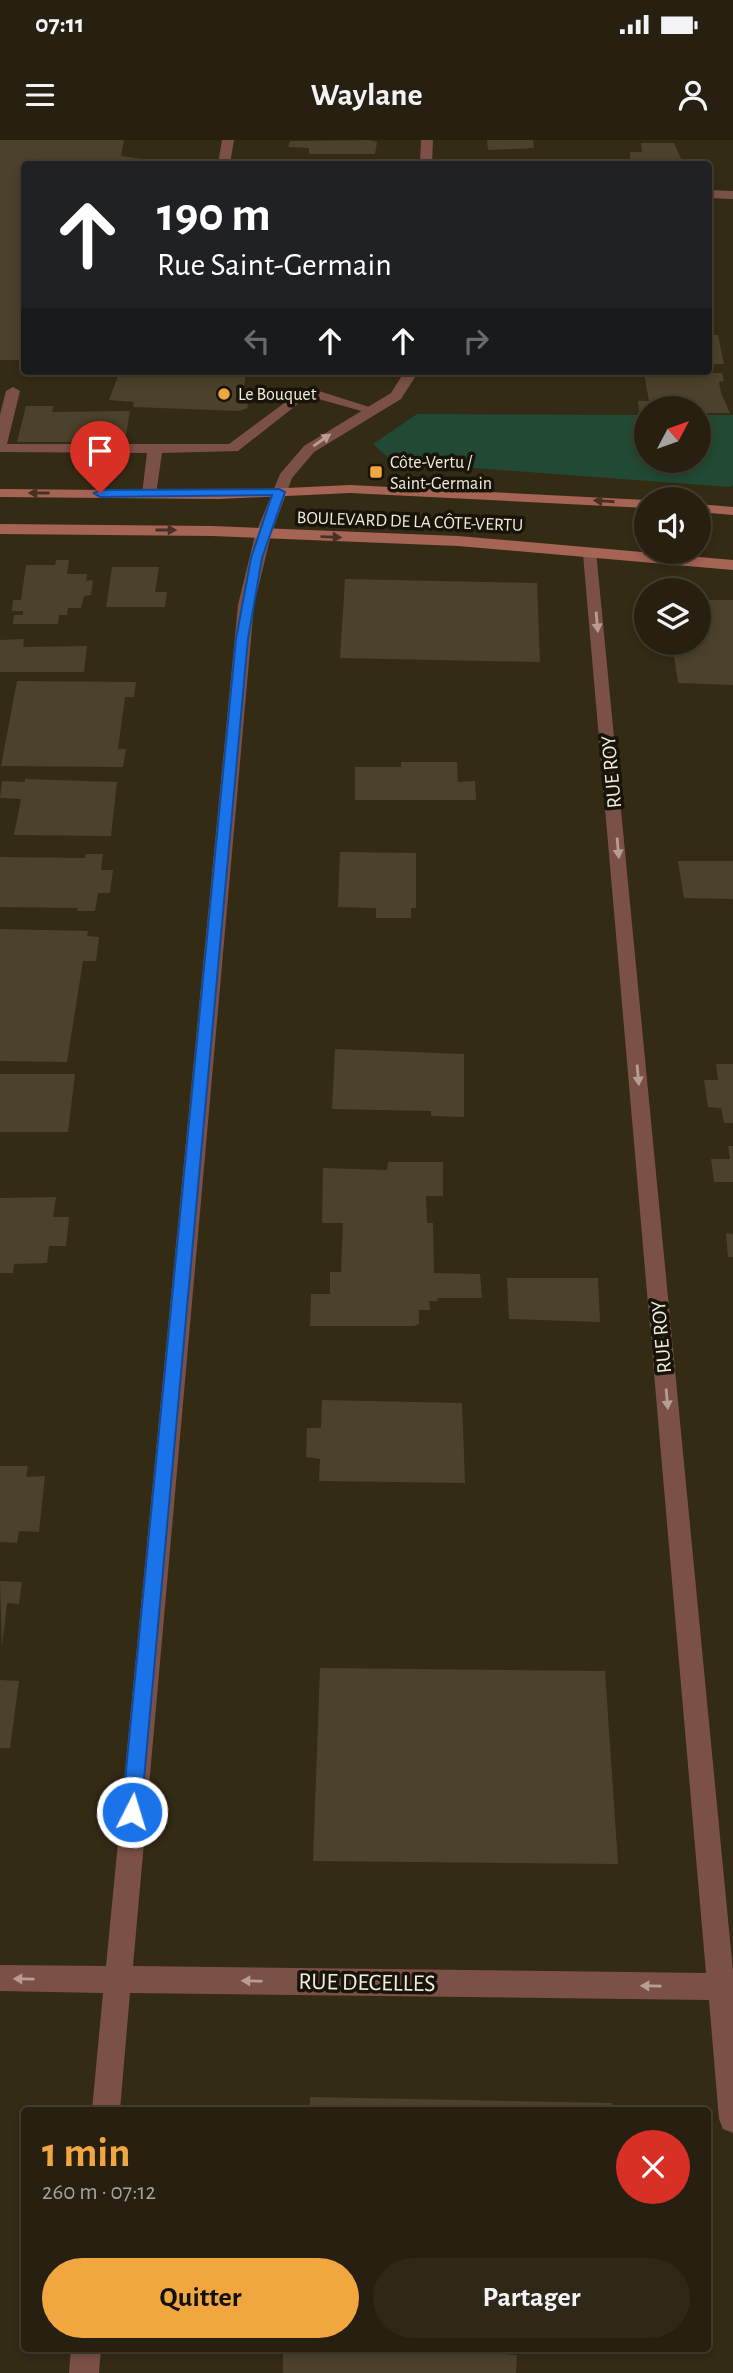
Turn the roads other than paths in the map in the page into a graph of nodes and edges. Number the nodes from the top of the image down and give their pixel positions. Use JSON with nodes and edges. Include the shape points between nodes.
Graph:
{"nodes":[{"id":1,"x":228,"y":140,"type":"edge"},
{"id":2,"x":427,"y":140,"type":"edge"},
{"id":3,"x":224,"y":161,"type":"edge"},
{"id":4,"x":426,"y":161,"type":"edge"},
{"id":5,"x":712,"y":194,"type":"edge"},
{"id":6,"x":733,"y":195,"type":"edge"},
{"id":7,"x":409,"y":375,"type":"edge"},
{"id":8,"x":13,"y":391,"type":"dead end"},
{"id":9,"x":372,"y":410,"type":"junction"},
{"id":10,"x":0,"y":446,"type":"edge"},
{"id":11,"x":155,"y":449,"type":"junction"},
{"id":12,"x":279,"y":492,"type":"junction"},
{"id":13,"x":0,"y":493,"type":"edge"},
{"id":14,"x":149,"y":494,"type":"junction"},
{"id":15,"x":634,"y":503,"type":"edge"},
{"id":16,"x":711,"y":509,"type":"edge"},
{"id":17,"x":733,"y":511,"type":"edge"},
{"id":18,"x":0,"y":529,"type":"edge"},
{"id":19,"x":263,"y":535,"type":"junction"},
{"id":20,"x":592,"y":554,"type":"junction"},
{"id":21,"x":733,"y":565,"type":"edge"},
{"id":22,"x":0,"y":1978,"type":"edge"},
{"id":23,"x":117,"y":1980,"type":"junction"},
{"id":24,"x":726,"y":1987,"type":"edge"},
{"id":25,"x":106,"y":2107,"type":"edge"},
{"id":26,"x":733,"y":2119,"type":"edge"},
{"id":27,"x":86,"y":2352,"type":"edge"},
{"id":28,"x":84,"y":2373,"type":"edge"}],
"edges":[{"from":1,"to":3,"type":"street"},
{"from":2,"to":4,"type":"street"},
{"from":5,"to":6,"type":"street"},
{"from":7,"to":9,"type":"street","via":[[396,396]]},
{"from":8,"to":10,"type":"street"},
{"from":9,"to":11,"type":"street","via":[[306,391],[233,448]]},
{"from":12,"to":9,"type":"street","one_way":true,"via":[[285,477],[309,449]]},
{"from":10,"to":11,"type":"street"},
{"from":11,"to":14,"type":"street"},
{"from":12,"to":14,"type":"main road","name":"BOULEVARD DE LA CÔTE-VERTU"},
{"from":15,"to":12,"type":"main road","name":"BOULEVARD DE LA CÔTE-VERTU","one_way":true,"via":[[387,490]]},
{"from":12,"to":19,"type":"street"},
{"from":14,"to":13,"type":"main road","name":"BOULEVARD DE LA CÔTE-VERTU","one_way":true},
{"from":16,"to":17,"type":"main road"},
{"from":18,"to":19,"type":"main road","name":"BOULEVARD DE LA CÔTE-VERTU","one_way":true,"via":[[212,530]]},
{"from":19,"to":20,"type":"main road","name":"BOULEVARD DE LA CÔTE-VERTU","one_way":true,"via":[[521,544]]},
{"from":19,"to":23,"type":"street","via":[[242,639]]},
{"from":20,"to":21,"type":"main road","name":"BOULEVARD DE LA CÔTE-VERTU"},
{"from":20,"to":24,"type":"street","name":"RUE ROY","one_way":true},
{"from":23,"to":22,"type":"street","name":"RUE DECELLES","one_way":true},
{"from":24,"to":23,"type":"street","name":"RUE DECELLES","one_way":true},
{"from":23,"to":25,"type":"street"},
{"from":24,"to":26,"type":"street","name":"RUE ROY"},
{"from":27,"to":28,"type":"street"}]}
